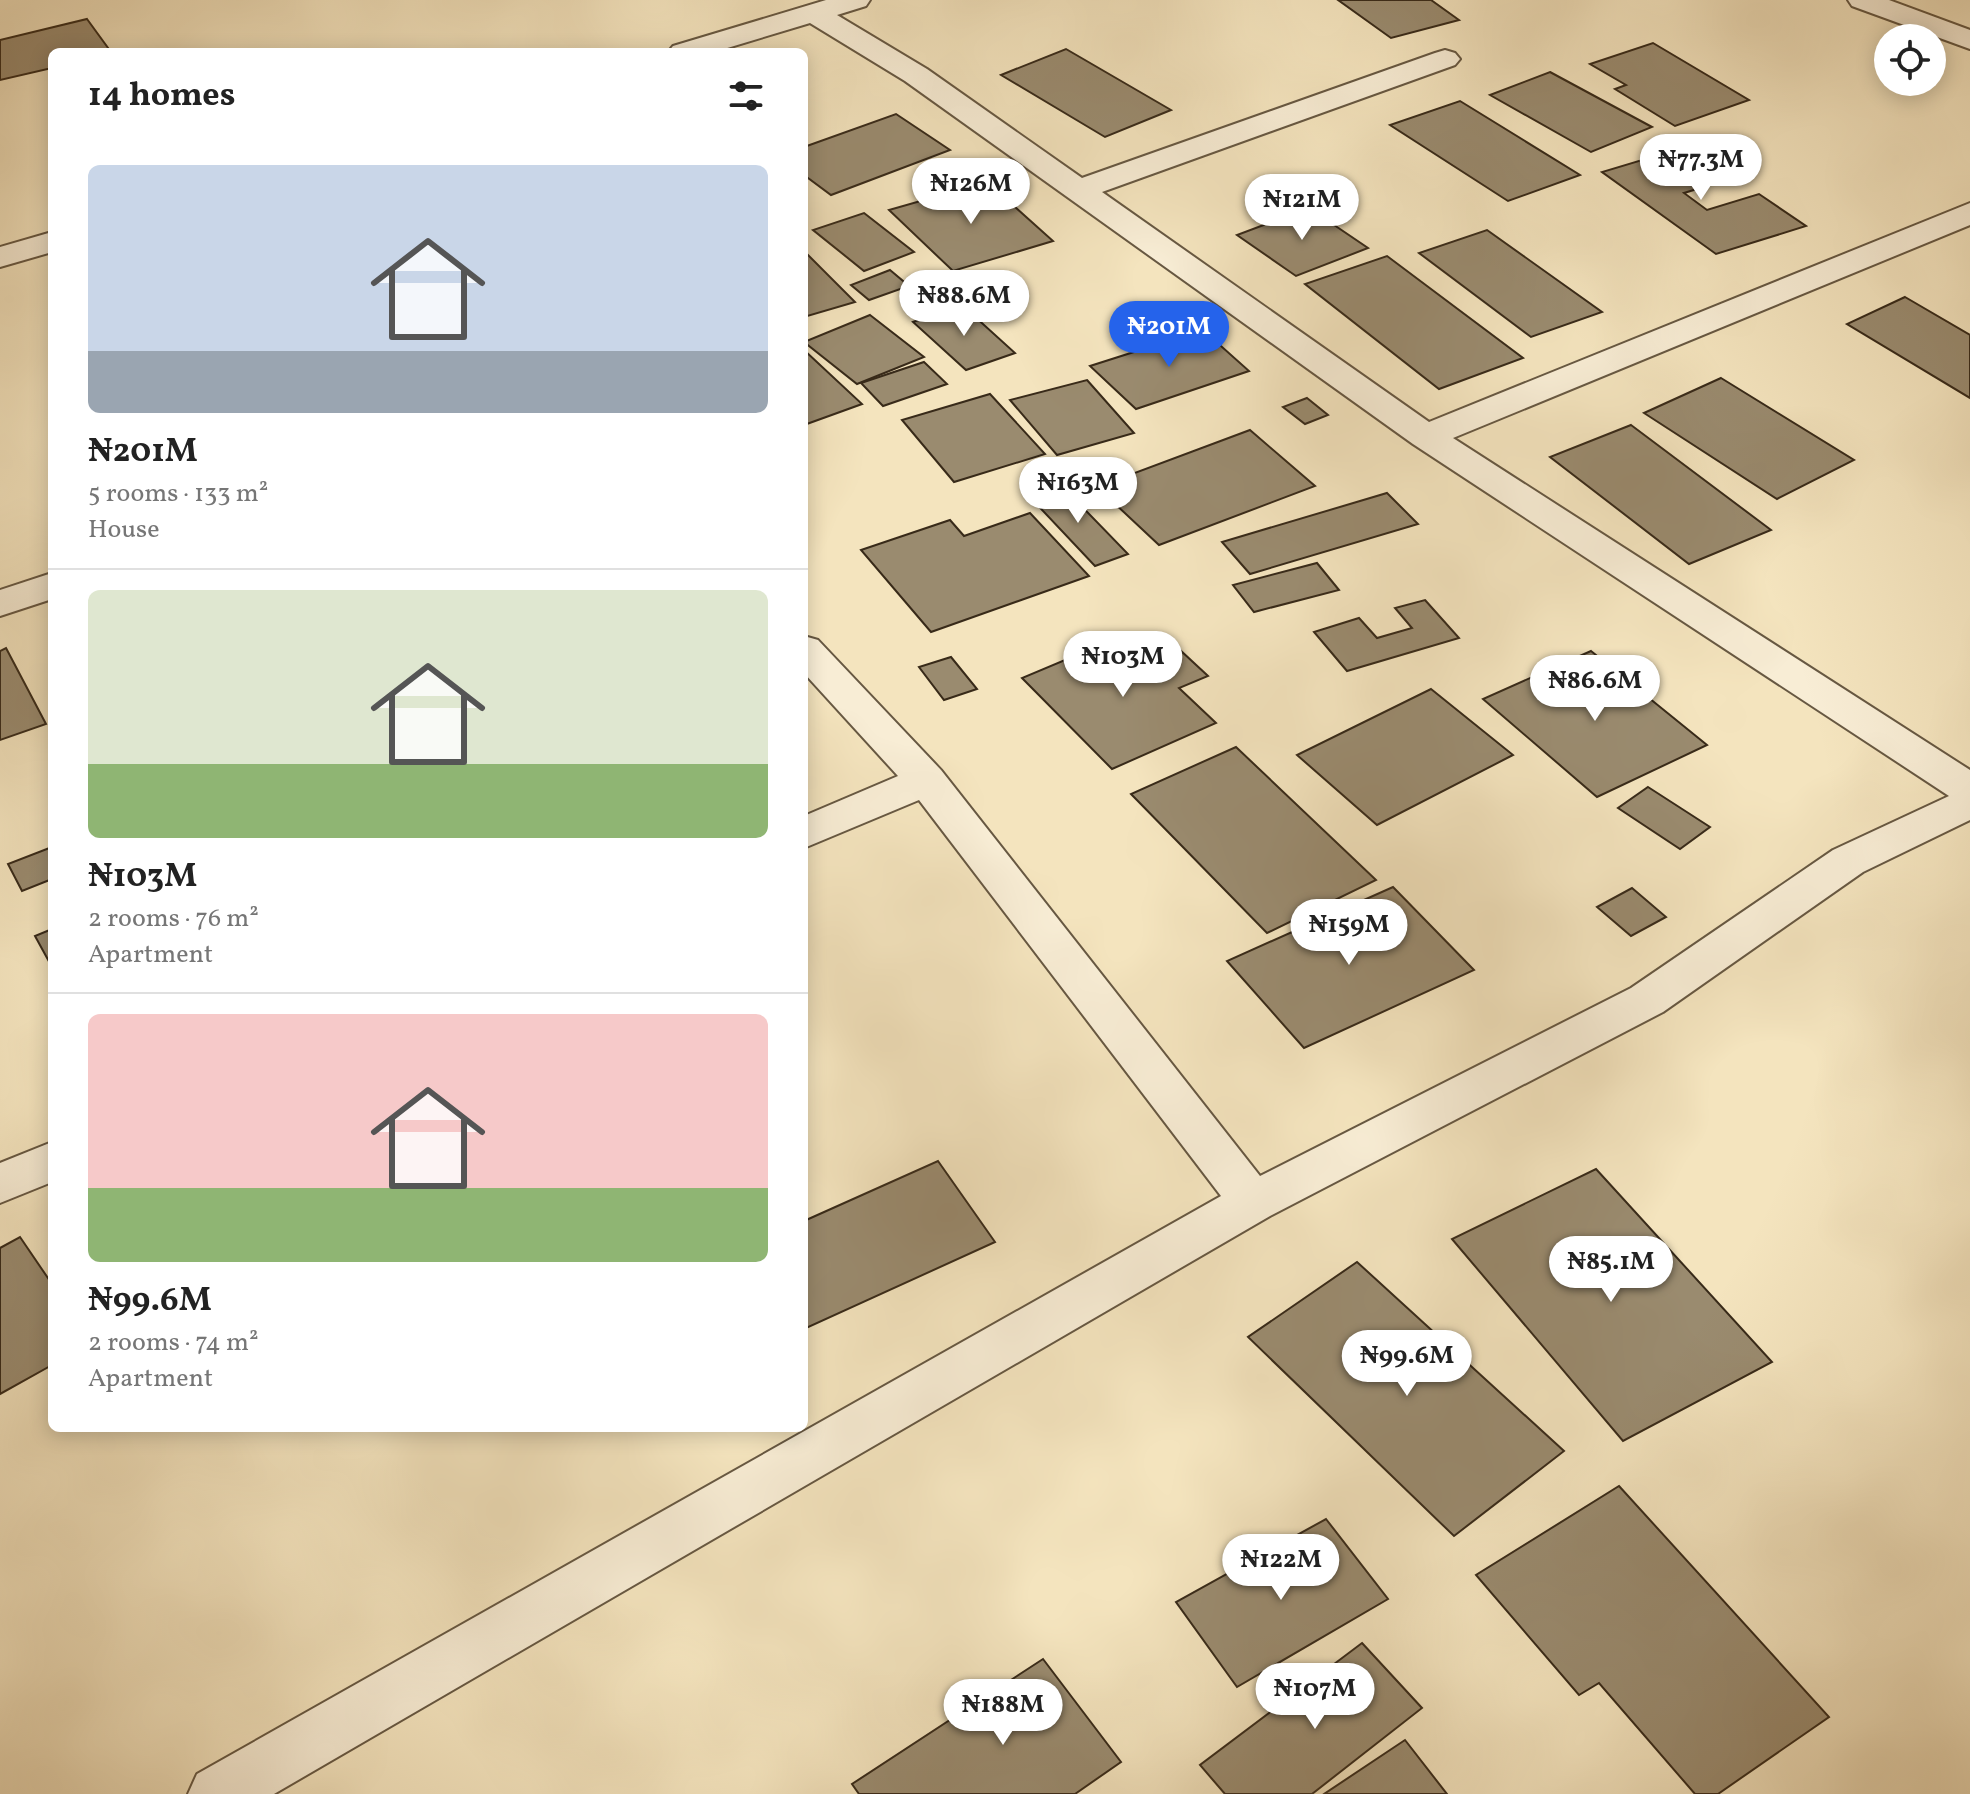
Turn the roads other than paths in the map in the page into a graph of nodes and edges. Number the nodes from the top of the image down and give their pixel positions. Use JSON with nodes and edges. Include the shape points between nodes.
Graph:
{"nodes":[{"id":1,"x":856,"y":0,"type":"edge"},
{"id":2,"x":1862,"y":0,"type":"edge"},
{"id":3,"x":813,"y":13,"type":"junction"},
{"id":4,"x":1970,"y":40,"type":"edge"},
{"id":5,"x":696,"y":48,"type":"edge"},
{"id":6,"x":1445,"y":59,"type":"dead end"},
{"id":7,"x":1078,"y":190,"type":"junction"},
{"id":8,"x":1970,"y":213,"type":"edge"},
{"id":9,"x":48,"y":243,"type":"edge"},
{"id":10,"x":0,"y":257,"type":"edge"},
{"id":11,"x":1426,"y":436,"type":"junction"},
{"id":12,"x":48,"y":586,"type":"edge"},
{"id":13,"x":0,"y":604,"type":"edge"},
{"id":14,"x":808,"y":653,"type":"edge"},
{"id":15,"x":926,"y":780,"type":"junction"},
{"id":16,"x":1970,"y":790,"type":"edge"},
{"id":17,"x":1970,"y":803,"type":"edge"},
{"id":18,"x":808,"y":831,"type":"edge"},
{"id":19,"x":48,"y":1163,"type":"edge"},
{"id":20,"x":0,"y":1184,"type":"edge"},
{"id":21,"x":1253,"y":1202,"type":"junction"},
{"id":22,"x":218,"y":1794,"type":"edge"}],
"edges":[{"from":1,"to":3,"type":"street"},
{"from":2,"to":4,"type":"street"},
{"from":3,"to":5,"type":"street"},
{"from":3,"to":7,"type":"street","via":[[916,75]]},
{"from":6,"to":7,"type":"street"},
{"from":7,"to":11,"type":"street"},
{"from":8,"to":11,"type":"street"},
{"from":9,"to":10,"type":"street"},
{"from":11,"to":16,"type":"street"},
{"from":12,"to":13,"type":"street"},
{"from":14,"to":15,"type":"street"},
{"from":15,"to":18,"type":"street"},
{"from":15,"to":21,"type":"street"},
{"from":17,"to":21,"type":"street","via":[[1848,861],[1647,1000]]},
{"from":19,"to":20,"type":"street"},
{"from":21,"to":22,"type":"street"}]}
